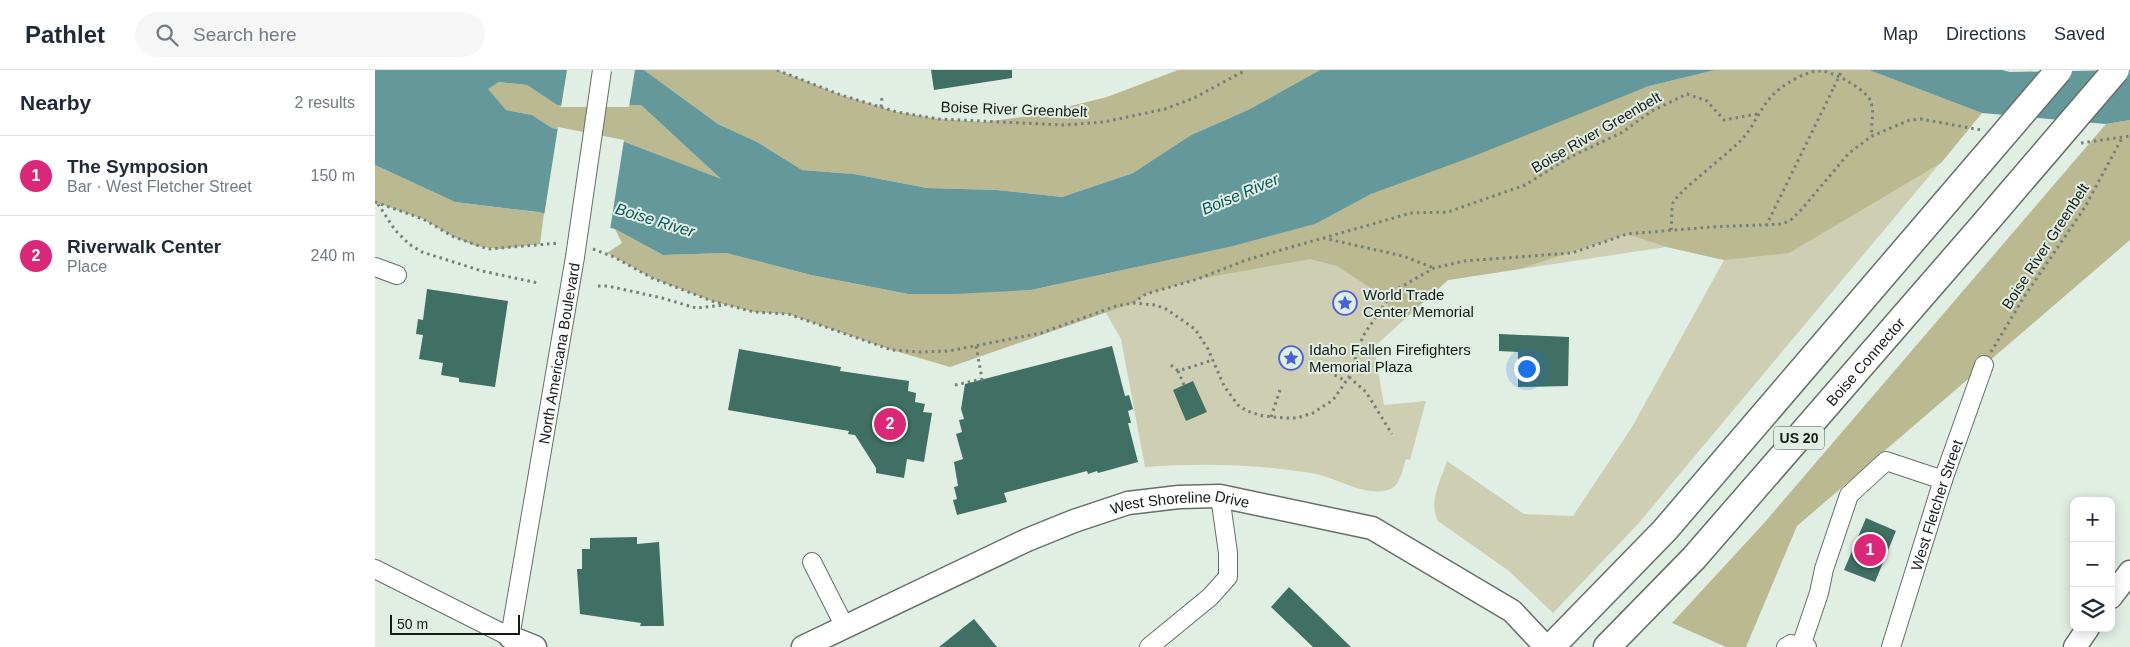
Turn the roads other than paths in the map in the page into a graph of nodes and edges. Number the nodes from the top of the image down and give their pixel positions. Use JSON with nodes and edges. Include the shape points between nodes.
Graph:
{"nodes":[{"id":1,"x":603,"y":70,"type":"edge"},
{"id":2,"x":2059,"y":70,"type":"edge"},
{"id":3,"x":2116,"y":70,"type":"edge"},
{"id":4,"x":375,"y":267,"type":"edge"},
{"id":5,"x":397,"y":275,"type":"dead end"},
{"id":6,"x":1984,"y":365,"type":"road end"},
{"id":7,"x":1943,"y":480,"type":"junction"},
{"id":8,"x":1220,"y":496,"type":"junction"},
{"id":9,"x":812,"y":562,"type":"dead end"},
{"id":10,"x":375,"y":569,"type":"edge"},
{"id":11,"x":2130,"y":572,"type":"edge"},
{"id":12,"x":2115,"y":592,"type":"edge"},
{"id":13,"x":845,"y":627,"type":"junction"},
{"id":14,"x":2086,"y":632,"type":"edge"},
{"id":15,"x":508,"y":644,"type":"edge"},
{"id":16,"x":535,"y":647,"type":"edge"},
{"id":17,"x":803,"y":647,"type":"edge"},
{"id":18,"x":1149,"y":647,"type":"edge"},
{"id":19,"x":1546,"y":647,"type":"edge"},
{"id":20,"x":1551,"y":647,"type":"edge"},
{"id":21,"x":1607,"y":647,"type":"edge"},
{"id":22,"x":1798,"y":647,"type":"edge"},
{"id":23,"x":1891,"y":647,"type":"edge"},
{"id":24,"x":2075,"y":647,"type":"edge"}],
"edges":[{"from":1,"to":15,"type":"street","name":"North Americana Boulevard","bridge":true,"via":[[583,252]]},
{"from":2,"to":20,"type":"highway","number":"US 20","bridge":true,"via":[[1671,523]]},
{"from":3,"to":21,"type":"highway","name":"Boise Connector","number":"US 20","bridge":true,"via":[[1694,558]]},
{"from":4,"to":5,"type":"street"},
{"from":6,"to":7,"type":"street","name":"West Fletcher Street"},
{"from":7,"to":22,"type":"street","via":[[1886,461],[1849,495],[1823,569],[1819,593]]},
{"from":7,"to":23,"type":"street","name":"West Fletcher Street"},
{"from":8,"to":13,"type":"main road","name":"West Shoreline Drive","via":[[1129,503],[1074,521],[1027,540]]},
{"from":8,"to":18,"type":"street","via":[[1228,553],[1227,578],[1210,597]]},
{"from":8,"to":19,"type":"main road","name":"West Shoreline Drive","via":[[1372,528],[1512,611]]},
{"from":9,"to":13,"type":"street"},
{"from":10,"to":15,"type":"street"},
{"from":11,"to":12,"type":"main road"},
{"from":13,"to":17,"type":"main road","name":"West Shoreline Drive"},
{"from":14,"to":24,"type":"main road"},
{"from":15,"to":16,"type":"main road"}]}
